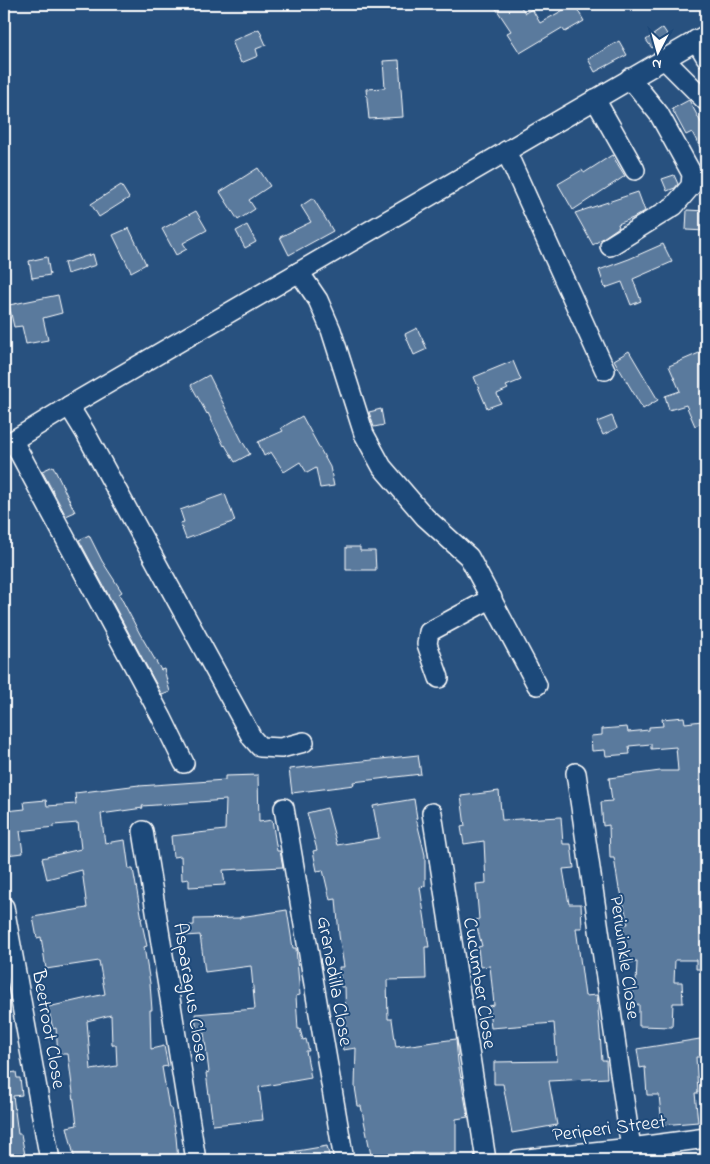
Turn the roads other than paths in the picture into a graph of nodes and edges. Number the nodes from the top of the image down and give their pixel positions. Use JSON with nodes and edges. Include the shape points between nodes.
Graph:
{"nodes":[{"id":1,"x":701,"y":37,"type":"edge"},
{"id":2,"x":706,"y":57,"type":"edge"},
{"id":3,"x":664,"y":58,"type":"junction"},
{"id":4,"x":630,"y":78,"type":"junction"},
{"id":5,"x":595,"y":99,"type":"junction"},
{"id":6,"x":706,"y":101,"type":"edge"},
{"id":7,"x":506,"y":151,"type":"junction"},
{"id":8,"x":635,"y":170,"type":"dead end"},
{"id":9,"x":610,"y":246,"type":"dead end"},
{"id":10,"x":299,"y":272,"type":"junction"},
{"id":11,"x":605,"y":370,"type":"dead end"},
{"id":12,"x":69,"y":406,"type":"junction"},
{"id":13,"x":8,"y":444,"type":"edge"},
{"id":14,"x":492,"y":598,"type":"junction"},
{"id":15,"x":439,"y":678,"type":"dead end"},
{"id":16,"x":537,"y":685,"type":"dead end"},
{"id":17,"x":304,"y":742,"type":"dead end"},
{"id":18,"x":184,"y":763,"type":"dead end"},
{"id":19,"x":576,"y":773,"type":"dead end"},
{"id":20,"x":284,"y":808,"type":"dead end"},
{"id":21,"x":432,"y":813,"type":"dead end"},
{"id":22,"x":143,"y":831,"type":"dead end"},
{"id":23,"x":4,"y":907,"type":"edge"},
{"id":24,"x":11,"y":978,"type":"edge"},
{"id":25,"x":706,"y":1138,"type":"edge"},
{"id":26,"x":631,"y":1148,"type":"junction"},
{"id":27,"x":580,"y":1157,"type":"edge"},
{"id":28,"x":50,"y":1160,"type":"edge"},
{"id":29,"x":196,"y":1160,"type":"edge"},
{"id":30,"x":344,"y":1160,"type":"edge"},
{"id":31,"x":486,"y":1160,"type":"edge"},
{"id":32,"x":518,"y":1160,"type":"edge"}],
"edges":[{"from":1,"to":2,"type":"street"},
{"from":1,"to":3,"type":"street"},
{"from":3,"to":4,"type":"street"},
{"from":3,"to":6,"type":"street"},
{"from":4,"to":5,"type":"street"},
{"from":4,"to":9,"type":"street","via":[[659,114],[692,174],[691,186],[674,206]]},
{"from":5,"to":7,"type":"street"},
{"from":5,"to":8,"type":"street"},
{"from":7,"to":10,"type":"street"},
{"from":7,"to":11,"type":"street"},
{"from":10,"to":12,"type":"street"},
{"from":10,"to":14,"type":"street","via":[[318,300],[331,330],[364,434],[382,467],[425,517],[469,556]]},
{"from":12,"to":13,"type":"street"},
{"from":12,"to":17,"type":"street","via":[[252,738],[260,747],[281,748]]},
{"from":13,"to":18,"type":"street","via":[[158,710]]},
{"from":14,"to":15,"type":"street","via":[[429,632],[427,644]]},
{"from":14,"to":16,"type":"street"},
{"from":19,"to":26,"type":"street","name":"Periwinkle Close"},
{"from":20,"to":30,"type":"street","name":"Granadilla Close"},
{"from":21,"to":31,"type":"street","name":"Cucumber Close"},
{"from":22,"to":29,"type":"street","name":"Asparagus Close"},
{"from":23,"to":24,"type":"street","name":"Beetroot Close"},
{"from":24,"to":28,"type":"street","name":"Beetroot Close"},
{"from":25,"to":26,"type":"street","name":"Periperi Street"},
{"from":26,"to":27,"type":"street","name":"Periperi Street"},
{"from":27,"to":32,"type":"street","name":"Periperi Street"}]}
